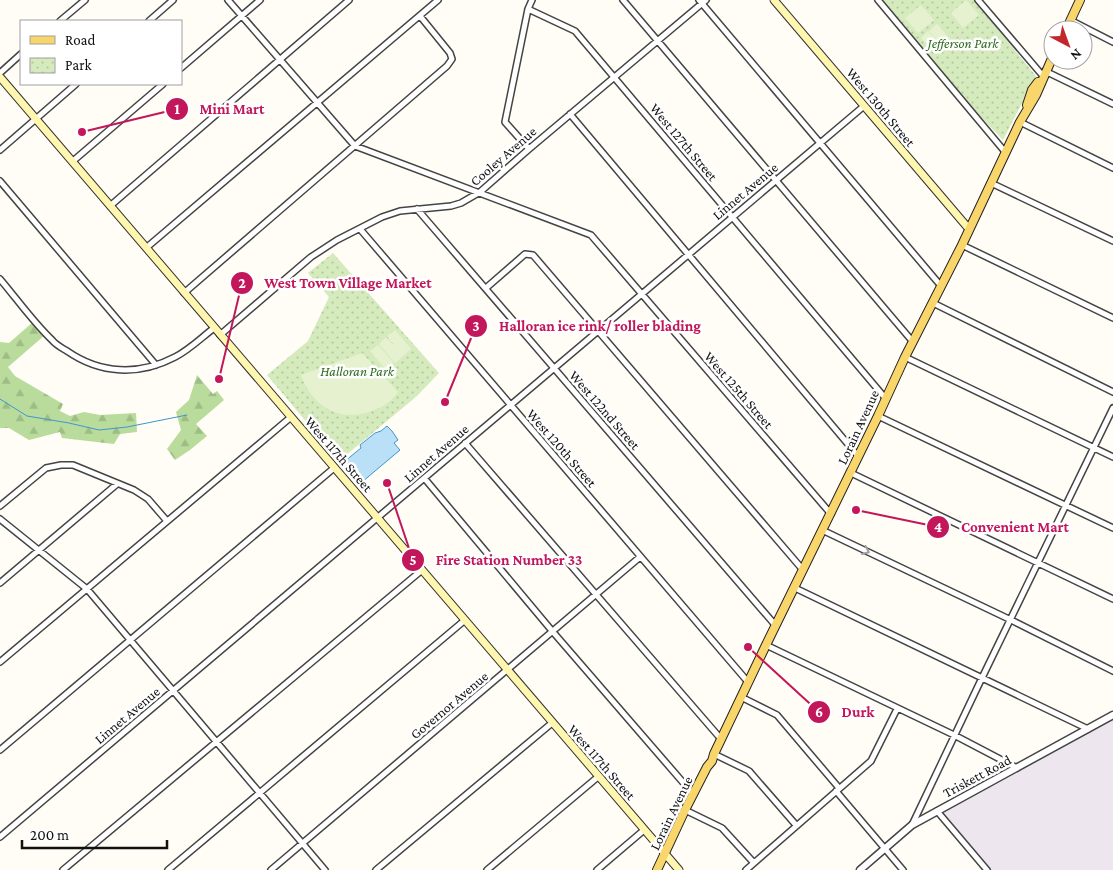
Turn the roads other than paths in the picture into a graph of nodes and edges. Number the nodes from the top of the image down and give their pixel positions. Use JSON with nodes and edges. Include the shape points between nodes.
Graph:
{"nodes":[{"id":1,"x":85,"y":0,"type":"edge"},
{"id":2,"x":174,"y":0,"type":"edge"},
{"id":3,"x":228,"y":0,"type":"edge"},
{"id":4,"x":260,"y":0,"type":"edge"},
{"id":5,"x":349,"y":0,"type":"edge"},
{"id":6,"x":438,"y":0,"type":"edge"},
{"id":7,"x":532,"y":0,"type":"edge"},
{"id":8,"x":623,"y":0,"type":"edge"},
{"id":9,"x":774,"y":0,"type":"edge"},
{"id":10,"x":878,"y":0,"type":"edge"},
{"id":11,"x":978,"y":0,"type":"edge"},
{"id":12,"x":1079,"y":0,"type":"edge"},
{"id":13,"x":702,"y":1,"type":"edge"},
{"id":14,"x":528,"y":9,"type":"junction"},
{"id":15,"x":242,"y":16,"type":"junction"},
{"id":16,"x":420,"y":16,"type":"junction"},
{"id":17,"x":61,"y":20,"type":"edge"},
{"id":18,"x":150,"y":20,"type":"edge"},
{"id":19,"x":1070,"y":20,"type":"edge"},
{"id":20,"x":1093,"y":32,"type":"edge"},
{"id":21,"x":658,"y":40,"type":"junction"},
{"id":22,"x":1113,"y":42,"type":"edge"},
{"id":23,"x":20,"y":55,"type":"edge"},
{"id":24,"x":280,"y":59,"type":"junction"},
{"id":25,"x":182,"y":67,"type":"edge"},
{"id":26,"x":1046,"y":70,"type":"edge"},
{"id":27,"x":0,"y":72,"type":"edge"},
{"id":28,"x":1044,"y":74,"type":"junction"},
{"id":29,"x":0,"y":76,"type":"edge"},
{"id":30,"x":614,"y":77,"type":"junction"},
{"id":31,"x":75,"y":85,"type":"edge"},
{"id":32,"x":162,"y":85,"type":"edge"},
{"id":33,"x":317,"y":103,"type":"junction"},
{"id":34,"x":1113,"y":104,"type":"edge"},
{"id":35,"x":864,"y":106,"type":"junction"},
{"id":36,"x":570,"y":114,"type":"junction"},
{"id":37,"x":36,"y":118,"type":"junction"},
{"id":38,"x":1020,"y":122,"type":"junction"},
{"id":39,"x":819,"y":144,"type":"junction"},
{"id":40,"x":355,"y":146,"type":"junction"},
{"id":41,"x":529,"y":149,"type":"junction"},
{"id":42,"x":0,"y":150,"type":"edge"},
{"id":43,"x":1006,"y":153,"type":"junction"},
{"id":44,"x":73,"y":161,"type":"junction"},
{"id":45,"x":1113,"y":168,"type":"edge"},
{"id":46,"x":775,"y":180,"type":"junction"},
{"id":47,"x":0,"y":181,"type":"edge"},
{"id":48,"x":991,"y":183,"type":"junction"},
{"id":49,"x":480,"y":192,"type":"junction"},
{"id":50,"x":110,"y":206,"type":"junction"},
{"id":51,"x":417,"y":209,"type":"junction"},
{"id":52,"x":732,"y":217,"type":"junction"},
{"id":53,"x":360,"y":229,"type":"junction"},
{"id":54,"x":969,"y":229,"type":"junction"},
{"id":55,"x":1113,"y":241,"type":"edge"},
{"id":56,"x":962,"y":245,"type":"junction"},
{"id":57,"x":146,"y":248,"type":"junction"},
{"id":58,"x":688,"y":254,"type":"junction"},
{"id":59,"x":0,"y":279,"type":"edge"},
{"id":60,"x":941,"y":286,"type":"junction"},
{"id":61,"x":486,"y":288,"type":"junction"},
{"id":62,"x":184,"y":293,"type":"junction"},
{"id":63,"x":642,"y":293,"type":"junction"},
{"id":64,"x":933,"y":303,"type":"junction"},
{"id":65,"x":1113,"y":318,"type":"edge"},
{"id":66,"x":214,"y":328,"type":"junction"},
{"id":67,"x":598,"y":331,"type":"junction"},
{"id":68,"x":220,"y":335,"type":"junction"},
{"id":69,"x":912,"y":342,"type":"junction"},
{"id":70,"x":905,"y":357,"type":"junction"},
{"id":71,"x":156,"y":365,"type":"junction"},
{"id":72,"x":554,"y":368,"type":"junction"},
{"id":73,"x":1113,"y":392,"type":"edge"},
{"id":74,"x":886,"y":399,"type":"junction"},
{"id":75,"x":510,"y":405,"type":"junction"},
{"id":76,"x":1113,"y":408,"type":"edge"},
{"id":77,"x":878,"y":416,"type":"junction"},
{"id":78,"x":291,"y":417,"type":"junction"},
{"id":79,"x":466,"y":443,"type":"junction"},
{"id":80,"x":1094,"y":448,"type":"junction"},
{"id":81,"x":858,"y":456,"type":"junction"},
{"id":82,"x":1113,"y":457,"type":"edge"},
{"id":83,"x":334,"y":468,"type":"junction"},
{"id":84,"x":851,"y":473,"type":"junction"},
{"id":85,"x":424,"y":479,"type":"junction"},
{"id":86,"x":117,"y":484,"type":"junction"},
{"id":87,"x":1066,"y":505,"type":"junction"},
{"id":88,"x":0,"y":506,"type":"edge"},
{"id":89,"x":831,"y":514,"type":"junction"},
{"id":90,"x":0,"y":519,"type":"edge"},
{"id":91,"x":378,"y":519,"type":"junction"},
{"id":92,"x":167,"y":521,"type":"junction"},
{"id":93,"x":1113,"y":528,"type":"edge"},
{"id":94,"x":822,"y":530,"type":"junction"},
{"id":95,"x":38,"y":550,"type":"junction"},
{"id":96,"x":640,"y":556,"type":"junction"},
{"id":97,"x":1039,"y":563,"type":"junction"},
{"id":98,"x":422,"y":570,"type":"junction"},
{"id":99,"x":803,"y":570,"type":"junction"},
{"id":100,"x":0,"y":582,"type":"edge"},
{"id":101,"x":795,"y":588,"type":"junction"},
{"id":102,"x":87,"y":589,"type":"junction"},
{"id":103,"x":597,"y":594,"type":"junction"},
{"id":104,"x":1113,"y":599,"type":"edge"},
{"id":105,"x":464,"y":620,"type":"junction"},
{"id":106,"x":1011,"y":620,"type":"junction"},
{"id":107,"x":776,"y":626,"type":"junction"},
{"id":108,"x":553,"y":632,"type":"junction"},
{"id":109,"x":130,"y":641,"type":"junction"},
{"id":110,"x":766,"y":645,"type":"junction"},
{"id":111,"x":0,"y":662,"type":"edge"},
{"id":112,"x":507,"y":671,"type":"junction"},
{"id":113,"x":1113,"y":671,"type":"edge"},
{"id":114,"x":982,"y":678,"type":"junction"},
{"id":115,"x":748,"y":682,"type":"junction"},
{"id":116,"x":173,"y":691,"type":"junction"},
{"id":117,"x":741,"y":697,"type":"junction"},
{"id":118,"x":897,"y":709,"type":"junction"},
{"id":119,"x":1113,"y":715,"type":"edge"},
{"id":120,"x":552,"y":723,"type":"junction"},
{"id":121,"x":1088,"y":729,"type":"junction"},
{"id":122,"x":954,"y":735,"type":"junction"},
{"id":123,"x":721,"y":739,"type":"junction"},
{"id":124,"x":216,"y":742,"type":"junction"},
{"id":125,"x":0,"y":750,"type":"edge"},
{"id":126,"x":714,"y":754,"type":"junction"},
{"id":127,"x":1016,"y":768,"type":"junction"},
{"id":128,"x":599,"y":776,"type":"junction"},
{"id":129,"x":838,"y":790,"type":"junction"},
{"id":130,"x":259,"y":794,"type":"junction"},
{"id":131,"x":693,"y":794,"type":"junction"},
{"id":132,"x":685,"y":810,"type":"junction"},
{"id":133,"x":937,"y":811,"type":"junction"},
{"id":134,"x":796,"y":826,"type":"junction"},
{"id":135,"x":912,"y":826,"type":"junction"},
{"id":136,"x":644,"y":830,"type":"junction"},
{"id":137,"x":0,"y":837,"type":"edge"},
{"id":138,"x":302,"y":844,"type":"junction"},
{"id":139,"x":885,"y":849,"type":"junction"},
{"id":140,"x":665,"y":854,"type":"junction"},
{"id":141,"x":754,"y":863,"type":"junction"},
{"id":142,"x":64,"y":870,"type":"edge"},
{"id":143,"x":168,"y":870,"type":"edge"},
{"id":144,"x":272,"y":870,"type":"edge"},
{"id":145,"x":325,"y":870,"type":"edge"},
{"id":146,"x":376,"y":870,"type":"edge"},
{"id":147,"x":487,"y":870,"type":"edge"},
{"id":148,"x":597,"y":870,"type":"edge"},
{"id":149,"x":657,"y":870,"type":"edge"},
{"id":150,"x":679,"y":870,"type":"edge"},
{"id":151,"x":746,"y":870,"type":"edge"},
{"id":152,"x":860,"y":870,"type":"edge"},
{"id":153,"x":903,"y":870,"type":"edge"},
{"id":154,"x":987,"y":870,"type":"edge"}],
"edges":[{"from":1,"to":17,"type":"street"},
{"from":2,"to":18,"type":"street"},
{"from":3,"to":15,"type":"street"},
{"from":4,"to":15,"type":"street"},
{"from":5,"to":24,"type":"street"},
{"from":6,"to":16,"type":"street"},
{"from":7,"to":14,"type":"street"},
{"from":8,"to":21,"type":"street"},
{"from":9,"to":35,"type":"main road","name":"West 130th Street"},
{"from":10,"to":43,"type":"street"},
{"from":11,"to":28,"type":"street"},
{"from":12,"to":19,"type":"main road"},
{"from":13,"to":21,"type":"street","name":"Cooley Avenue"},
{"from":13,"to":39,"type":"street"},
{"from":14,"to":30,"type":"street","name":"West 127th Street","via":[[575,31]]},
{"from":14,"to":41,"type":"street","via":[[505,122]]},
{"from":15,"to":24,"type":"street"},
{"from":15,"to":25,"type":"street"},
{"from":16,"to":33,"type":"street"},
{"from":16,"to":40,"type":"street","via":[[452,60]]},
{"from":20,"to":22,"type":"street"},
{"from":21,"to":30,"type":"street","name":"Cooley Avenue"},
{"from":21,"to":46,"type":"street"},
{"from":23,"to":27,"type":"street"},
{"from":24,"to":33,"type":"street"},
{"from":24,"to":50,"type":"street"},
{"from":26,"to":28,"type":"main road","name":"Lorain Avenue"},
{"from":28,"to":34,"type":"street"},
{"from":28,"to":38,"type":"main road","name":"Lorain Avenue"},
{"from":29,"to":37,"type":"main road","name":"West 117th Street"},
{"from":30,"to":36,"type":"street","name":"Cooley Avenue"},
{"from":30,"to":52,"type":"street","name":"West 127th Street"},
{"from":31,"to":37,"type":"street"},
{"from":32,"to":44,"type":"street"},
{"from":33,"to":40,"type":"street"},
{"from":33,"to":57,"type":"street"},
{"from":35,"to":39,"type":"street","name":"Linnet Avenue"},
{"from":35,"to":54,"type":"main road","name":"West 130th Street"},
{"from":36,"to":41,"type":"street","name":"Cooley Avenue"},
{"from":36,"to":58,"type":"street"},
{"from":37,"to":42,"type":"street"},
{"from":37,"to":44,"type":"main road","name":"West 117th Street"},
{"from":38,"to":43,"type":"main road","name":"Lorain Avenue"},
{"from":38,"to":45,"type":"street"},
{"from":39,"to":46,"type":"street","name":"Linnet Avenue"},
{"from":39,"to":60,"type":"street"},
{"from":40,"to":49,"type":"street","name":"West 125th Street"},
{"from":40,"to":62,"type":"street"},
{"from":41,"to":49,"type":"street","name":"Cooley Avenue"},
{"from":43,"to":48,"type":"main road","name":"Lorain Avenue"},
{"from":44,"to":50,"type":"main road","name":"West 117th Street"},
{"from":46,"to":52,"type":"street","name":"Linnet Avenue"},
{"from":46,"to":69,"type":"street"},
{"from":47,"to":71,"type":"street"},
{"from":48,"to":54,"type":"main road","name":"Lorain Avenue"},
{"from":48,"to":55,"type":"street"},
{"from":49,"to":51,"type":"street","name":"Cooley Avenue","via":[[456,204]]},
{"from":49,"to":63,"type":"street","name":"West 125th Street","via":[[591,235]]},
{"from":50,"to":57,"type":"main road","name":"West 117th Street"},
{"from":51,"to":53,"type":"street","name":"Cooley Avenue","via":[[382,217]]},
{"from":51,"to":61,"type":"street","name":"West 122nd Street"},
{"from":52,"to":58,"type":"street","name":"Linnet Avenue"},
{"from":52,"to":74,"type":"street","name":"West 127th Street"},
{"from":53,"to":68,"type":"street","name":"Cooley Avenue","via":[[311,257]]},
{"from":53,"to":75,"type":"street","name":"West 120th Street"},
{"from":54,"to":56,"type":"main road","name":"Lorain Avenue"},
{"from":56,"to":60,"type":"main road","name":"Lorain Avenue"},
{"from":56,"to":65,"type":"street"},
{"from":57,"to":62,"type":"main road","name":"West 117th Street"},
{"from":58,"to":63,"type":"street","name":"Linnet Avenue"},
{"from":58,"to":81,"type":"street"},
{"from":59,"to":71,"type":"street","via":[[52,341],[79,360],[118,370],[137,371]]},
{"from":60,"to":64,"type":"main road","name":"Lorain Avenue"},
{"from":61,"to":67,"type":"street","via":[[525,254],[533,255]]},
{"from":61,"to":72,"type":"street","name":"West 122nd Street"},
{"from":62,"to":66,"type":"main road","name":"West 117th Street"},
{"from":63,"to":67,"type":"street","name":"Linnet Avenue"},
{"from":63,"to":89,"type":"street","name":"West 125th Street"},
{"from":64,"to":69,"type":"main road","name":"Lorain Avenue"},
{"from":64,"to":73,"type":"street"},
{"from":66,"to":68,"type":"main road","name":"West 117th Street"},
{"from":66,"to":71,"type":"street","via":[[189,349]]},
{"from":67,"to":72,"type":"street","name":"Linnet Avenue"},
{"from":67,"to":99,"type":"street"},
{"from":68,"to":78,"type":"main road","name":"West 117th Street"},
{"from":69,"to":70,"type":"main road","name":"Lorain Avenue"},
{"from":70,"to":74,"type":"main road","name":"Lorain Avenue"},
{"from":70,"to":80,"type":"street"},
{"from":72,"to":75,"type":"street","name":"Linnet Avenue"},
{"from":72,"to":107,"type":"street","name":"West 122nd Street"},
{"from":74,"to":77,"type":"main road","name":"Lorain Avenue"},
{"from":75,"to":79,"type":"street","name":"Linnet Avenue"},
{"from":75,"to":96,"type":"street","name":"West 120th Street"},
{"from":76,"to":80,"type":"street"},
{"from":77,"to":81,"type":"main road","name":"Lorain Avenue"},
{"from":77,"to":87,"type":"street"},
{"from":78,"to":83,"type":"main road","name":"West 117th Street"},
{"from":78,"to":92,"type":"street"},
{"from":79,"to":85,"type":"street","name":"Linnet Avenue"},
{"from":79,"to":103,"type":"street"},
{"from":80,"to":82,"type":"street"},
{"from":80,"to":87,"type":"street"},
{"from":81,"to":84,"type":"main road","name":"Lorain Avenue"},
{"from":83,"to":91,"type":"main road","name":"West 117th Street"},
{"from":83,"to":109,"type":"street"},
{"from":84,"to":89,"type":"main road","name":"Lorain Avenue"},
{"from":84,"to":97,"type":"street"},
{"from":85,"to":91,"type":"street","name":"Linnet Avenue"},
{"from":85,"to":108,"type":"street"},
{"from":86,"to":88,"type":"street","via":[[73,465],[61,465],[46,468]]},
{"from":86,"to":92,"type":"street","via":[[148,499]]},
{"from":86,"to":95,"type":"street"},
{"from":87,"to":93,"type":"street"},
{"from":87,"to":97,"type":"street"},
{"from":89,"to":94,"type":"main road","name":"Lorain Avenue"},
{"from":90,"to":95,"type":"street"},
{"from":91,"to":98,"type":"main road","name":"West 117th Street"},
{"from":91,"to":116,"type":"street","name":"Linnet Avenue"},
{"from":92,"to":102,"type":"street"},
{"from":94,"to":99,"type":"main road","name":"Lorain Avenue"},
{"from":94,"to":106,"type":"street","one_way":true},
{"from":95,"to":100,"type":"street"},
{"from":95,"to":102,"type":"street"},
{"from":96,"to":103,"type":"street","name":"Governor Avenue"},
{"from":96,"to":115,"type":"street","name":"West 120th Street"},
{"from":97,"to":104,"type":"street"},
{"from":97,"to":106,"type":"street"},
{"from":98,"to":105,"type":"main road","name":"West 117th Street"},
{"from":98,"to":124,"type":"street"},
{"from":99,"to":101,"type":"main road","name":"Lorain Avenue"},
{"from":101,"to":107,"type":"main road","name":"Lorain Avenue"},
{"from":101,"to":114,"type":"street"},
{"from":102,"to":109,"type":"street"},
{"from":102,"to":111,"type":"street"},
{"from":103,"to":108,"type":"street","name":"Governor Avenue"},
{"from":103,"to":123,"type":"street"},
{"from":105,"to":112,"type":"main road","name":"West 117th Street"},
{"from":105,"to":130,"type":"street"},
{"from":106,"to":113,"type":"street"},
{"from":106,"to":114,"type":"street"},
{"from":107,"to":110,"type":"main road","name":"Lorain Avenue"},
{"from":108,"to":112,"type":"street","name":"Governor Avenue"},
{"from":108,"to":131,"type":"street"},
{"from":109,"to":116,"type":"street"},
{"from":109,"to":125,"type":"street"},
{"from":110,"to":115,"type":"main road","name":"Lorain Avenue"},
{"from":110,"to":118,"type":"street"},
{"from":112,"to":120,"type":"main road","name":"West 117th Street"},
{"from":112,"to":138,"type":"street","name":"Governor Avenue"},
{"from":114,"to":121,"type":"street"},
{"from":114,"to":122,"type":"street"},
{"from":115,"to":117,"type":"main road","name":"Lorain Avenue"},
{"from":116,"to":124,"type":"street"},
{"from":116,"to":137,"type":"street","name":"Linnet Avenue"},
{"from":117,"to":123,"type":"main road","name":"Lorain Avenue"},
{"from":117,"to":129,"type":"street","via":[[777,715]]},
{"from":118,"to":122,"type":"street"},
{"from":118,"to":129,"type":"street","via":[[871,761]]},
{"from":119,"to":121,"type":"street","name":"Triskett Road"},
{"from":120,"to":128,"type":"main road","name":"West 117th Street"},
{"from":120,"to":146,"type":"street"},
{"from":121,"to":127,"type":"street","name":"Triskett Road"},
{"from":122,"to":127,"type":"street"},
{"from":122,"to":135,"type":"street"},
{"from":123,"to":126,"type":"main road","name":"Lorain Avenue"},
{"from":124,"to":130,"type":"street"},
{"from":124,"to":142,"type":"street"},
{"from":126,"to":131,"type":"main road","name":"Lorain Avenue"},
{"from":126,"to":134,"type":"street","via":[[750,771]]},
{"from":127,"to":133,"type":"street","name":"Triskett Road"},
{"from":128,"to":136,"type":"main road","name":"West 117th Street"},
{"from":128,"to":147,"type":"street"},
{"from":129,"to":134,"type":"street"},
{"from":129,"to":139,"type":"street"},
{"from":130,"to":138,"type":"street"},
{"from":130,"to":143,"type":"street"},
{"from":131,"to":132,"type":"main road","name":"Lorain Avenue"},
{"from":132,"to":140,"type":"main road","name":"Lorain Avenue"},
{"from":132,"to":141,"type":"street","via":[[722,828]]},
{"from":133,"to":135,"type":"street","name":"Triskett Road"},
{"from":133,"to":154,"type":"street"},
{"from":134,"to":141,"type":"street"},
{"from":135,"to":139,"type":"street","name":"Triskett Road"},
{"from":136,"to":140,"type":"main road","name":"West 117th Street"},
{"from":136,"to":148,"type":"street"},
{"from":138,"to":144,"type":"street","name":"Governor Avenue"},
{"from":138,"to":145,"type":"street"},
{"from":139,"to":152,"type":"street","name":"Triskett Road"},
{"from":139,"to":153,"type":"street"},
{"from":140,"to":149,"type":"main road","name":"Lorain Avenue"},
{"from":140,"to":150,"type":"main road","name":"West 117th Street"},
{"from":141,"to":151,"type":"street"}]}
